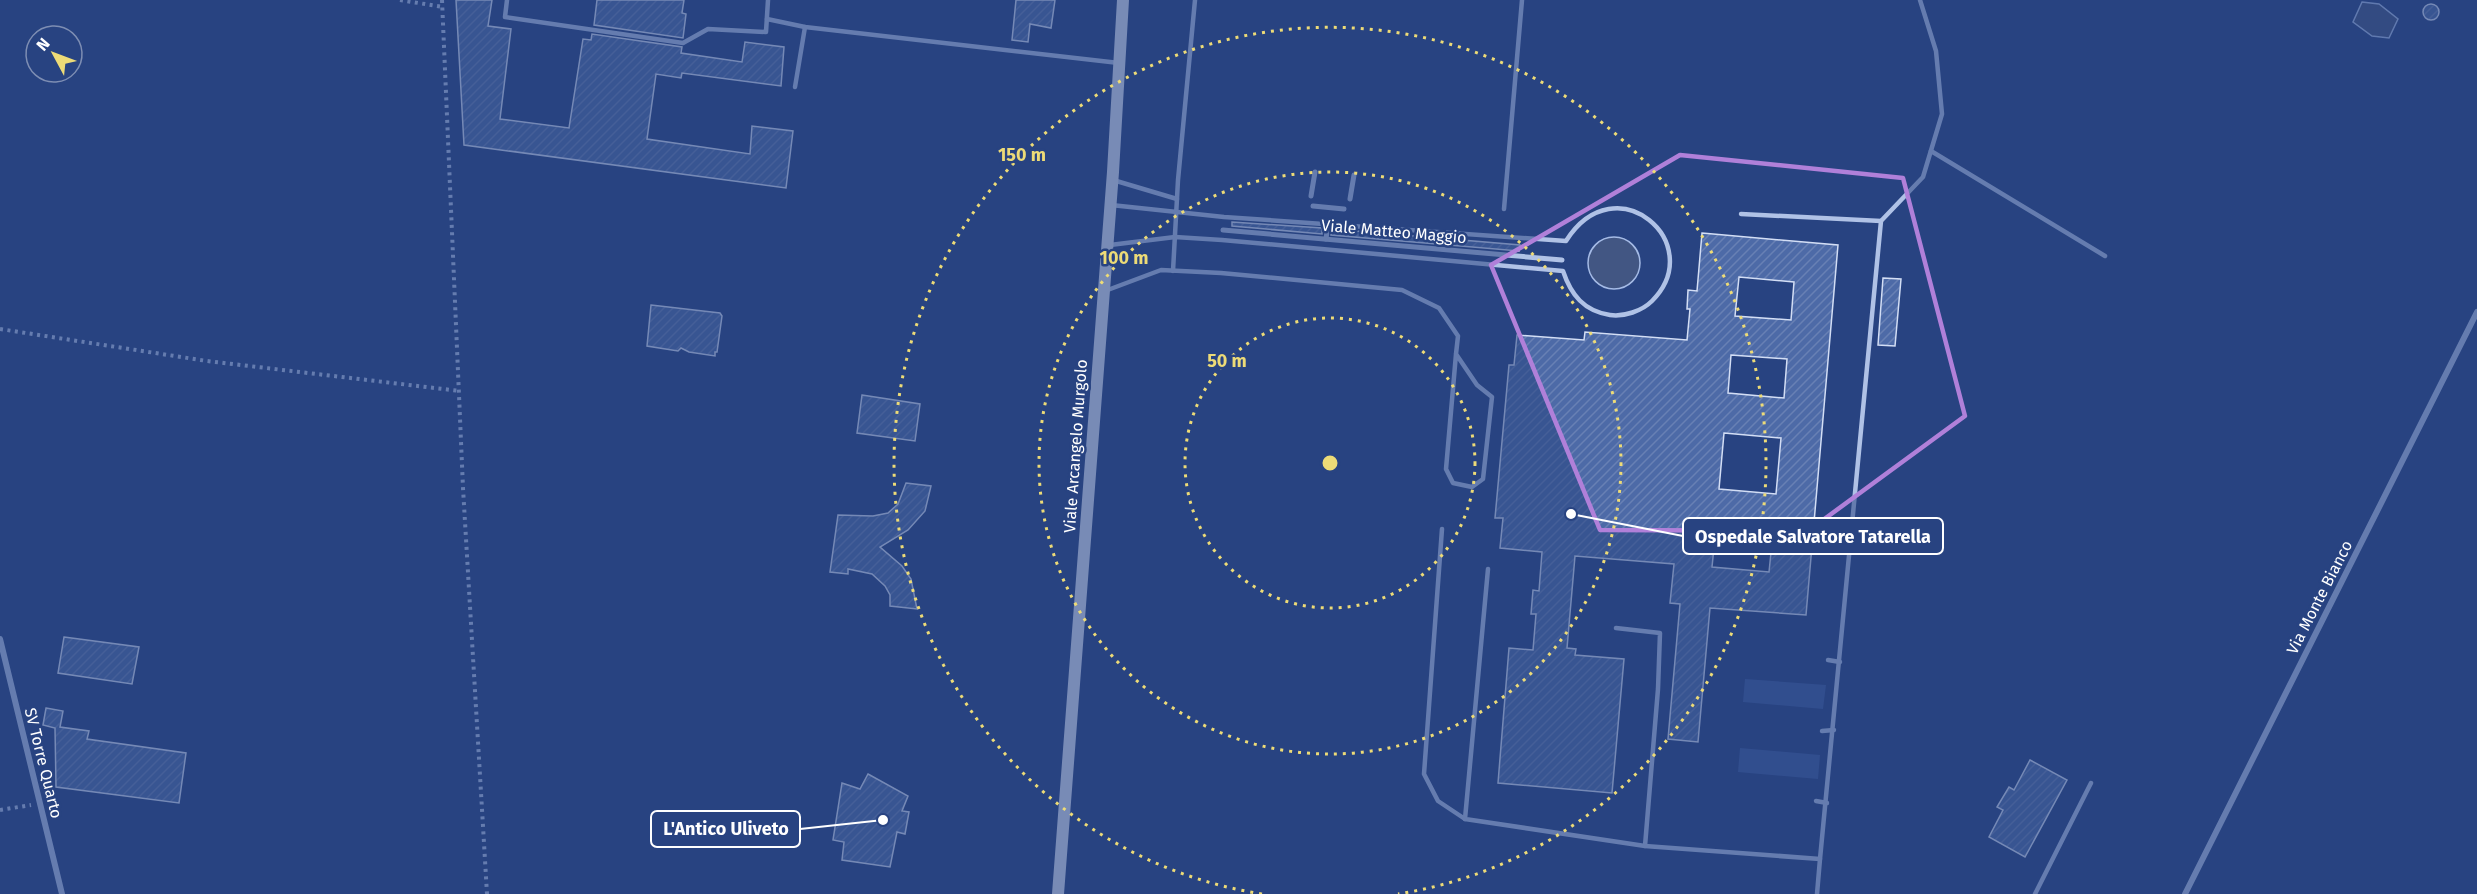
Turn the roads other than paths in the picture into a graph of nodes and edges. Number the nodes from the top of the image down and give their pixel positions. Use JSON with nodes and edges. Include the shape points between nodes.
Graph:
{"nodes":[{"id":1,"x":507,"y":0,"type":"edge"},
{"id":2,"x":768,"y":0,"type":"edge"},
{"id":3,"x":1123,"y":0,"type":"edge"},
{"id":4,"x":1195,"y":0,"type":"edge"},
{"id":5,"x":1522,"y":0,"type":"edge"},
{"id":6,"x":1920,"y":0,"type":"edge"},
{"id":7,"x":767,"y":19,"type":"junction"},
{"id":8,"x":805,"y":27,"type":"junction"},
{"id":9,"x":1119,"y":63,"type":"junction"},
{"id":10,"x":795,"y":87,"type":"dead end"},
{"id":11,"x":1931,"y":151,"type":"junction"},
{"id":12,"x":1315,"y":172,"type":"dead end"},
{"id":13,"x":1354,"y":175,"type":"dead end"},
{"id":14,"x":1113,"y":180,"type":"junction"},
{"id":15,"x":1311,"y":196,"type":"dead end"},
{"id":16,"x":1177,"y":199,"type":"junction"},
{"id":17,"x":1350,"y":199,"type":"dead end"},
{"id":18,"x":1110,"y":205,"type":"junction"},
{"id":19,"x":1313,"y":206,"type":"dead end"},
{"id":20,"x":1344,"y":209,"type":"dead end"},
{"id":21,"x":1504,"y":209,"type":"dead end"},
{"id":22,"x":1176,"y":212,"type":"junction"},
{"id":23,"x":1741,"y":214,"type":"dead end"},
{"id":24,"x":1881,"y":221,"type":"junction"},
{"id":25,"x":1328,"y":224,"type":"junction"},
{"id":26,"x":1223,"y":230,"type":"dead end"},
{"id":27,"x":1175,"y":237,"type":"junction"},
{"id":28,"x":1326,"y":239,"type":"junction"},
{"id":29,"x":1107,"y":245,"type":"junction"},
{"id":30,"x":2105,"y":256,"type":"dead end"},
{"id":31,"x":1562,"y":260,"type":"dead end"},
{"id":32,"x":1173,"y":271,"type":"junction"},
{"id":33,"x":1103,"y":292,"type":"junction"},
{"id":34,"x":2477,"y":312,"type":"edge"},
{"id":35,"x":1456,"y":354,"type":"junction"},
{"id":36,"x":1442,"y":529,"type":"dead end"},
{"id":37,"x":1488,"y":568,"type":"dead end"},
{"id":38,"x":1617,"y":628,"type":"dead end"},
{"id":39,"x":0,"y":639,"type":"edge"},
{"id":40,"x":1828,"y":660,"type":"dead end"},
{"id":41,"x":1840,"y":662,"type":"junction"},
{"id":42,"x":1834,"y":730,"type":"junction"},
{"id":43,"x":1822,"y":731,"type":"dead end"},
{"id":44,"x":2091,"y":783,"type":"dead end"},
{"id":45,"x":1816,"y":801,"type":"dead end"},
{"id":46,"x":1827,"y":803,"type":"junction"},
{"id":47,"x":1465,"y":819,"type":"junction"},
{"id":48,"x":1645,"y":846,"type":"junction"},
{"id":49,"x":1821,"y":859,"type":"junction"},
{"id":50,"x":62,"y":894,"type":"edge"},
{"id":51,"x":1058,"y":894,"type":"edge"},
{"id":52,"x":1817,"y":894,"type":"edge"},
{"id":53,"x":2035,"y":894,"type":"edge"},
{"id":54,"x":2185,"y":894,"type":"edge"}],
"edges":[{"from":1,"to":7,"type":"lane","via":[[505,17],[683,43],[708,29],[766,32]]},
{"from":2,"to":7,"type":"lane"},
{"from":3,"to":9,"type":"main road","name":"Viale Arcangelo Murgolo"},
{"from":4,"to":16,"type":"lane"},
{"from":5,"to":21,"type":"lane"},
{"from":6,"to":11,"type":"lane","via":[[1936,51],[1942,114]]},
{"from":7,"to":8,"type":"lane"},
{"from":8,"to":9,"type":"lane"},
{"from":8,"to":10,"type":"lane"},
{"from":9,"to":14,"type":"main road","name":"Viale Arcangelo Murgolo"},
{"from":11,"to":24,"type":"lane","via":[[1923,177]]},
{"from":11,"to":30,"type":"lane"},
{"from":12,"to":15,"type":"street"},
{"from":13,"to":17,"type":"street"},
{"from":14,"to":16,"type":"lane"},
{"from":14,"to":18,"type":"main road","name":"Viale Arcangelo Murgolo"},
{"from":16,"to":22,"type":"lane"},
{"from":18,"to":22,"type":"lane"},
{"from":18,"to":29,"type":"main road","name":"Viale Arcangelo Murgolo"},
{"from":19,"to":20,"type":"street"},
{"from":22,"to":25,"type":"lane"},
{"from":22,"to":27,"type":"lane"},
{"from":23,"to":24,"type":"lane"},
{"from":24,"to":41,"type":"lane"},
{"from":25,"to":27,"type":"lane","via":[[1566,241],[1590,215],[1607,209],[1625,209],[1642,215],[1666,241],[1668,276],[1660,293],[1647,306],[1631,314],[1613,315],[1595,312],[1580,302],[1563,271]]},
{"from":25,"to":28,"type":"street"},
{"from":26,"to":28,"type":"street","name":"Viale Matteo Maggio"},
{"from":27,"to":29,"type":"lane"},
{"from":27,"to":32,"type":"lane"},
{"from":28,"to":31,"type":"street","name":"Viale Matteo Maggio"},
{"from":29,"to":33,"type":"main road","name":"Viale Arcangelo Murgolo"},
{"from":32,"to":33,"type":"lane","via":[[1161,270]]},
{"from":32,"to":35,"type":"lane","via":[[1402,290],[1439,308],[1458,336]]},
{"from":33,"to":51,"type":"main road","name":"Viale Arcangelo Murgolo"},
{"from":34,"to":54,"type":"street","name":"Via Monte Bianco"},
{"from":35,"to":35,"type":"lane","via":[[1446,469],[1454,483],[1472,487],[1483,479],[1492,397],[1477,385]]},
{"from":36,"to":47,"type":"lane","via":[[1424,774],[1438,801]]},
{"from":37,"to":47,"type":"lane"},
{"from":38,"to":48,"type":"lane","via":[[1660,633]]},
{"from":39,"to":50,"type":"street","name":"SV Torre Quarto"},
{"from":40,"to":41,"type":"lane"},
{"from":41,"to":42,"type":"lane"},
{"from":42,"to":43,"type":"lane"},
{"from":42,"to":46,"type":"lane"},
{"from":44,"to":53,"type":"lane"},
{"from":45,"to":46,"type":"lane"},
{"from":46,"to":49,"type":"lane"},
{"from":47,"to":48,"type":"lane"},
{"from":48,"to":49,"type":"lane"},
{"from":49,"to":52,"type":"lane"}]}
